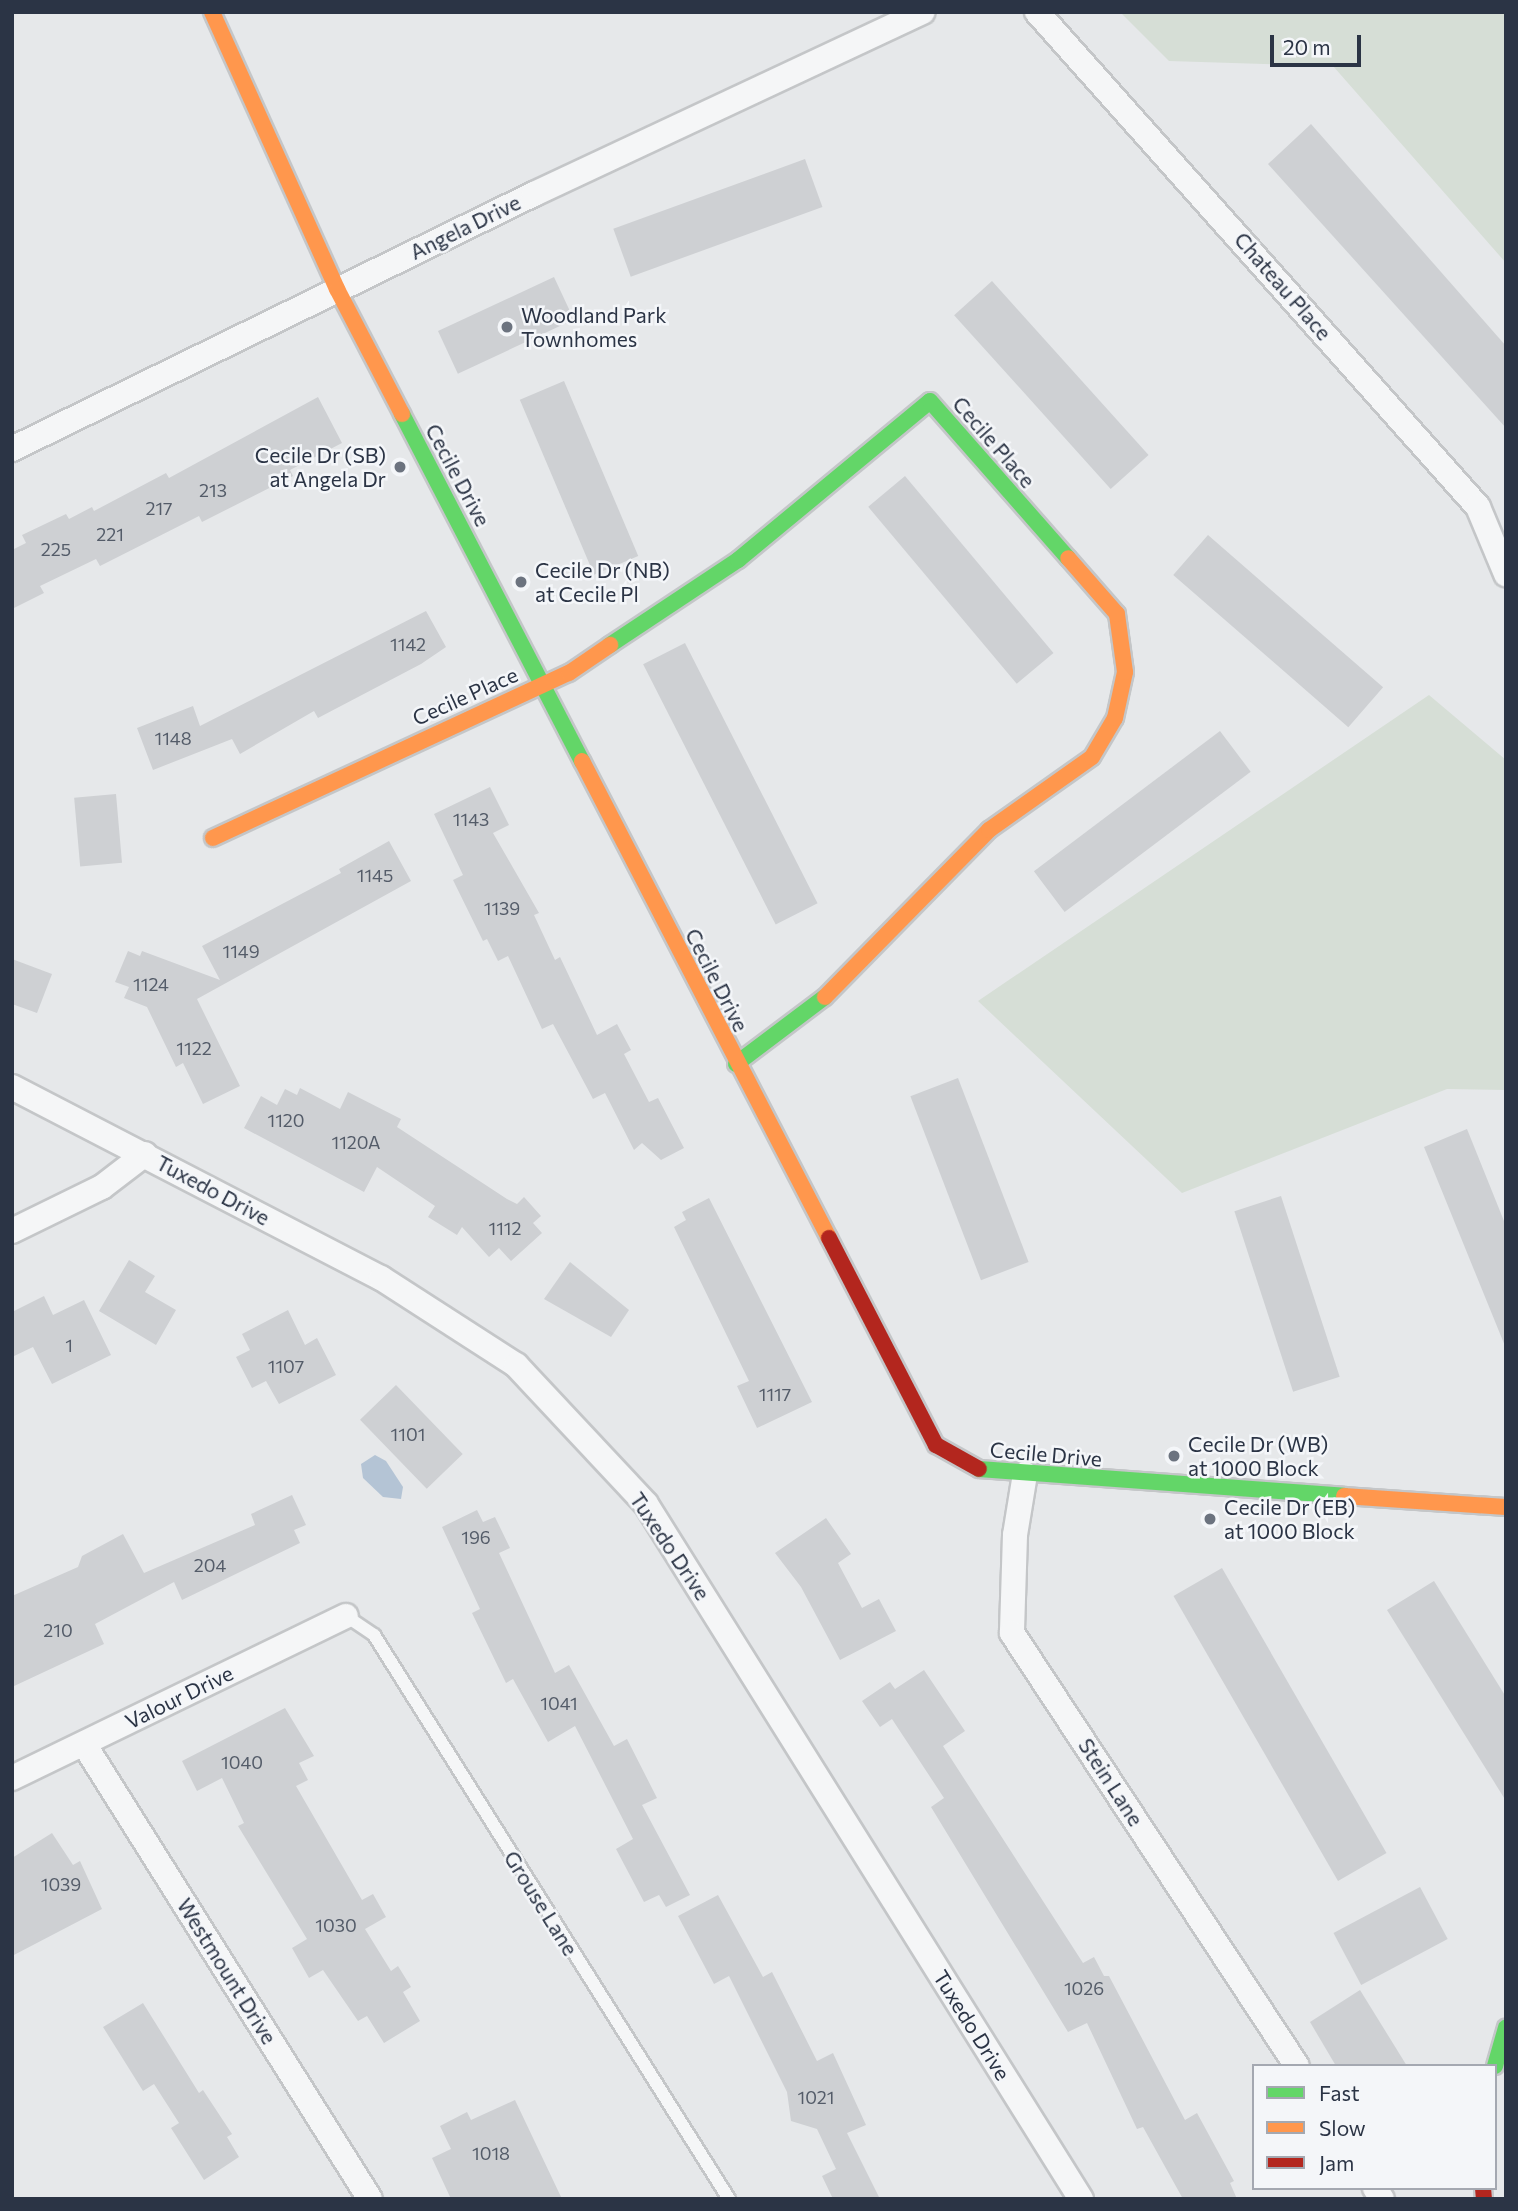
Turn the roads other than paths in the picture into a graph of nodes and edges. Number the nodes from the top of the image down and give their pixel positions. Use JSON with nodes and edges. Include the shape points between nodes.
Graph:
{"nodes":[{"id":1,"x":212,"y":12,"type":"edge"},
{"id":2,"x":922,"y":12,"type":"edge"},
{"id":3,"x":1037,"y":12,"type":"edge"},
{"id":4,"x":337,"y":289,"type":"junction"},
{"id":5,"x":12,"y":449,"type":"edge"},
{"id":6,"x":1506,"y":574,"type":"edge"},
{"id":7,"x":545,"y":684,"type":"junction"},
{"id":8,"x":213,"y":838,"type":"dead end"},
{"id":9,"x":736,"y":1064,"type":"junction"},
{"id":10,"x":12,"y":1087,"type":"edge"},
{"id":11,"x":145,"y":1154,"type":"junction"},
{"id":12,"x":12,"y":1231,"type":"edge"},
{"id":13,"x":1025,"y":1474,"type":"junction"},
{"id":14,"x":1506,"y":1507,"type":"edge"},
{"id":15,"x":346,"y":1616,"type":"joint"},
{"id":16,"x":84,"y":1744,"type":"junction"},
{"id":17,"x":12,"y":1778,"type":"edge"},
{"id":18,"x":1506,"y":2028,"type":"edge"},
{"id":19,"x":1296,"y":2064,"type":"edge"},
{"id":20,"x":1495,"y":2064,"type":"edge"},
{"id":21,"x":370,"y":2199,"type":"edge"},
{"id":22,"x":729,"y":2199,"type":"edge"},
{"id":23,"x":1081,"y":2199,"type":"edge"}],
"edges":[{"from":1,"to":4,"type":"street","name":"Cecile Drive"},
{"from":2,"to":4,"type":"street","name":"Angela Drive"},
{"from":3,"to":6,"type":"street","name":"Chateau Place","via":[[1478,506]]},
{"from":4,"to":5,"type":"street","name":"Angela Drive"},
{"from":4,"to":7,"type":"street","name":"Cecile Drive"},
{"from":7,"to":8,"type":"street","name":"Cecile Place"},
{"from":7,"to":9,"type":"street","name":"Cecile Drive"},
{"from":7,"to":9,"type":"street","name":"Cecile Place","via":[[738,560],[930,401],[1117,614],[1125,672],[1115,718],[1092,757],[989,830],[809,1014]]},
{"from":9,"to":13,"type":"street","name":"Cecile Drive","via":[[936,1445],[949,1457],[980,1470]]},
{"from":10,"to":11,"type":"street","name":"Tuxedo Drive"},
{"from":11,"to":12,"type":"street","via":[[102,1188]]},
{"from":11,"to":23,"type":"street","name":"Tuxedo Drive","via":[[381,1278],[516,1365],[646,1504]]},
{"from":13,"to":14,"type":"street","name":"Cecile Drive"},
{"from":13,"to":19,"type":"street","name":"Stein Lane","via":[[1015,1535],[1012,1633]]},
{"from":15,"to":16,"type":"street","name":"Valour Drive"},
{"from":15,"to":22,"type":"lane","name":"Grouse Lane","via":[[374,1635]]},
{"from":16,"to":17,"type":"street","name":"Valour Drive"},
{"from":16,"to":21,"type":"street","name":"Westmount Drive"},
{"from":18,"to":20,"type":"street"}]}
